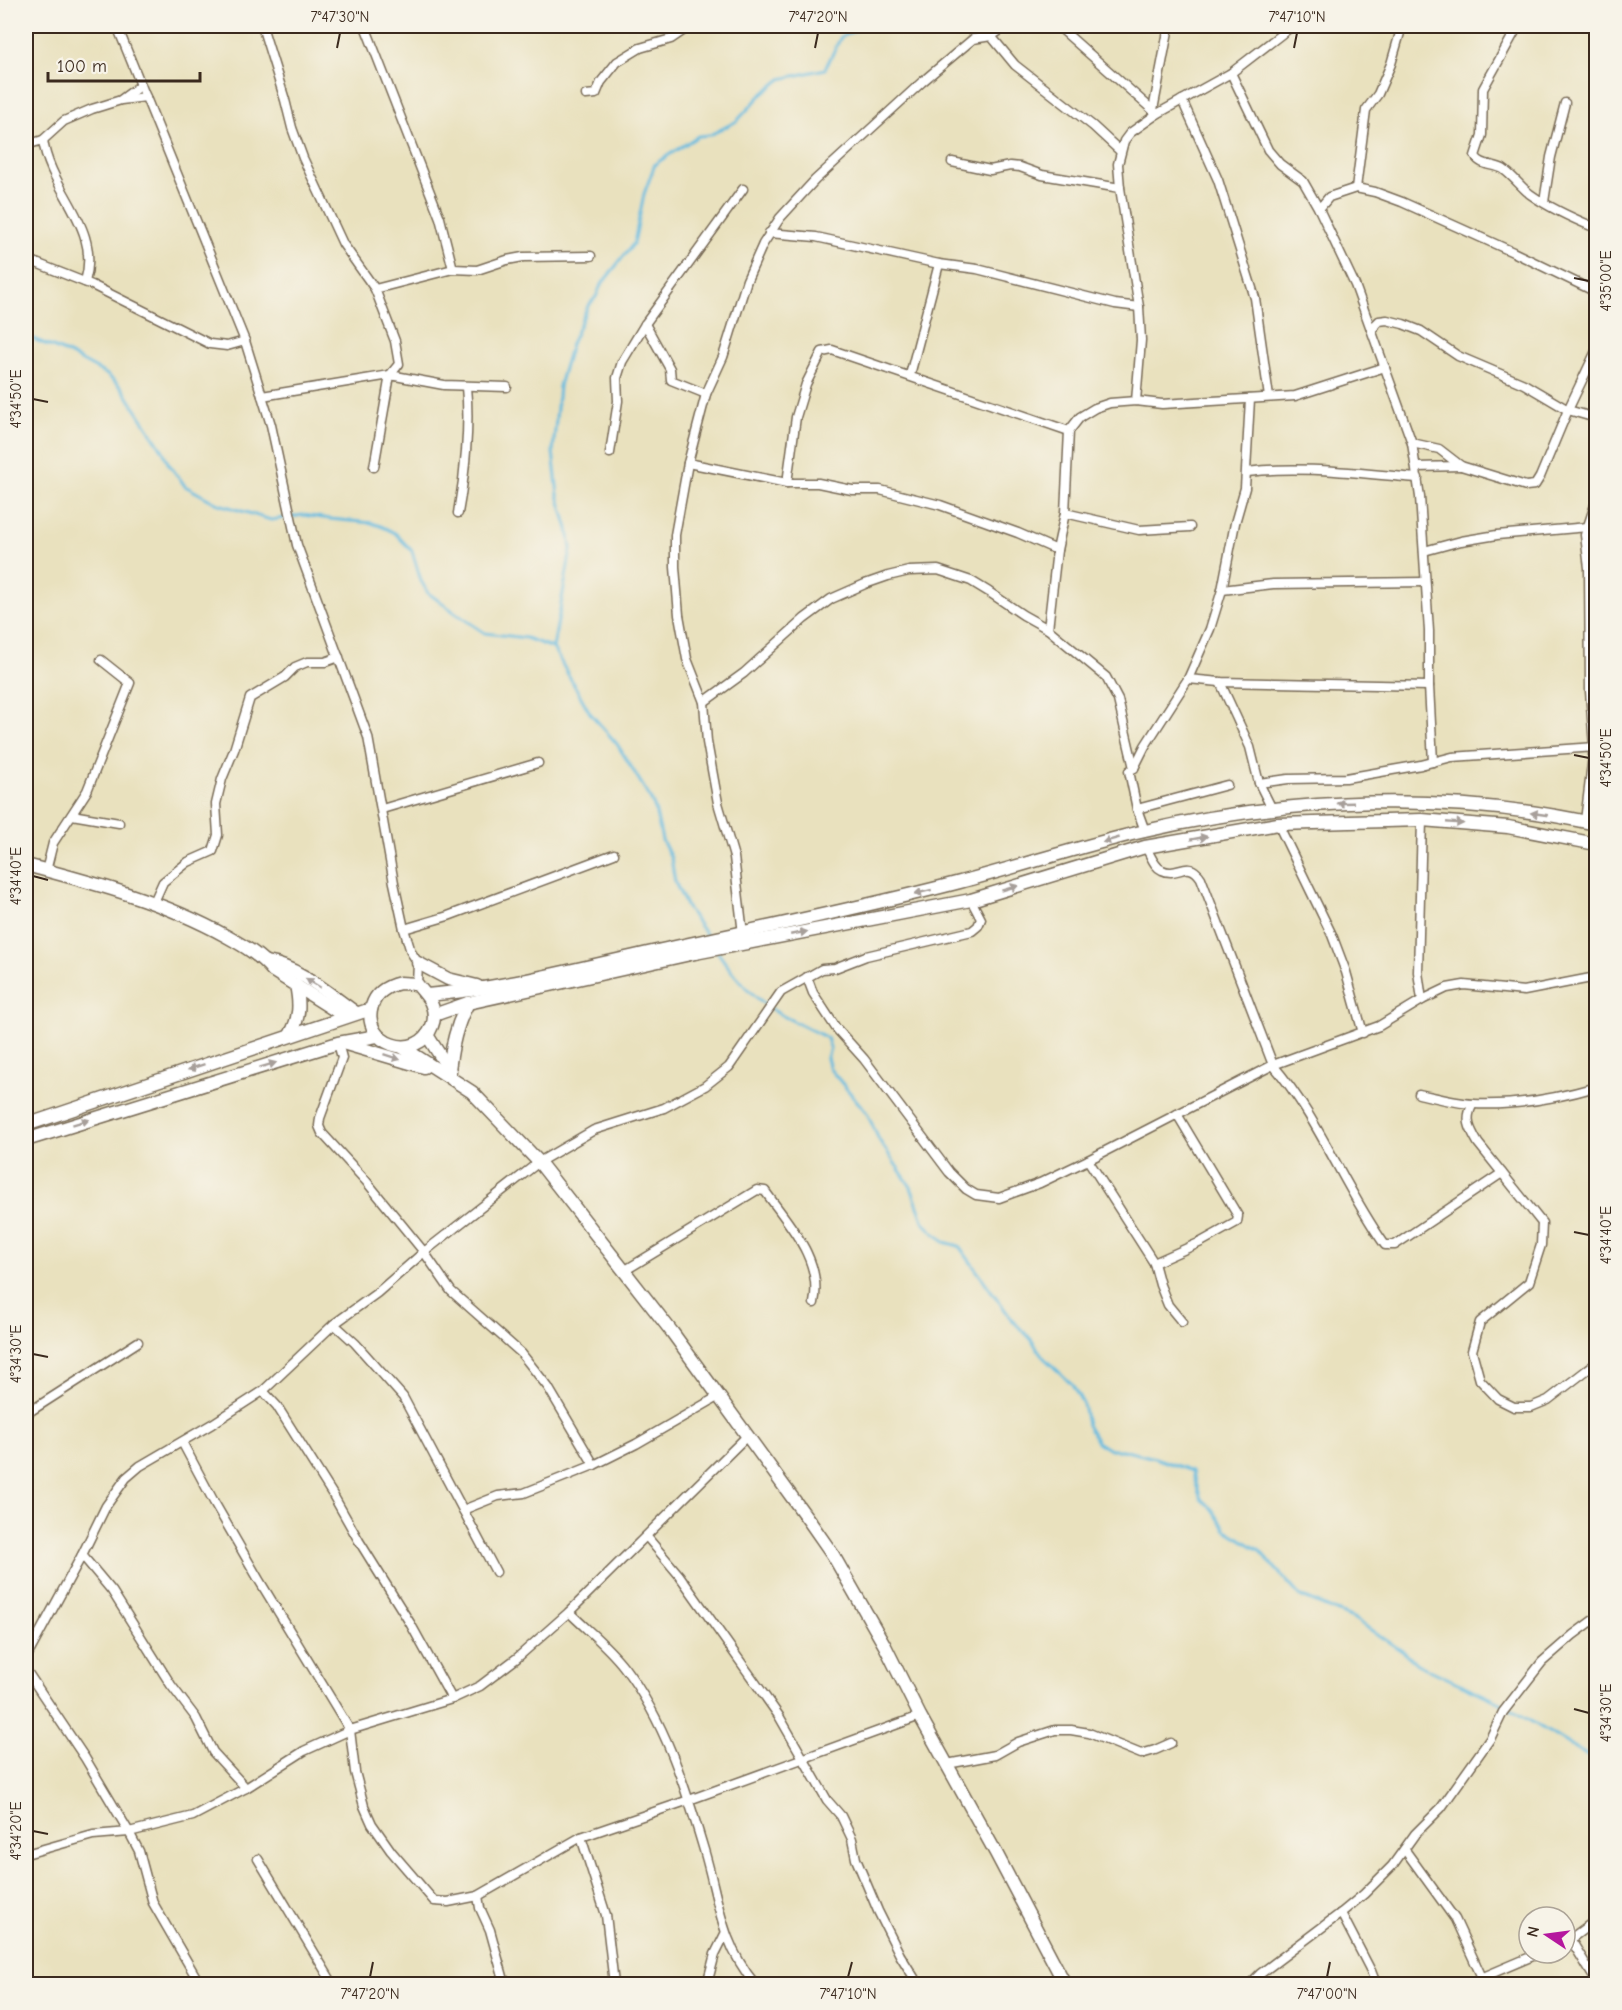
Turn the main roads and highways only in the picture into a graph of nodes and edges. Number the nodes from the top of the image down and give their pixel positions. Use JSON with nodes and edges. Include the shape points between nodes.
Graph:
{"nodes":[{"id":1,"x":1590,"y":823,"type":"edge"},
{"id":2,"x":1596,"y":844,"type":"edge"},
{"id":3,"x":26,"y":866,"type":"edge"},
{"id":4,"x":742,"y":937,"type":"junction"},
{"id":5,"x":696,"y":947,"type":"junction"},
{"id":6,"x":266,"y":962,"type":"junction"},
{"id":7,"x":418,"y":963,"type":"road end"},
{"id":8,"x":296,"y":985,"type":"junction"},
{"id":9,"x":494,"y":987,"type":"junction"},
{"id":10,"x":427,"y":995,"type":"junction"},
{"id":11,"x":468,"y":1003,"type":"junction"},
{"id":12,"x":371,"y":1008,"type":"junction"},
{"id":13,"x":350,"y":1015,"type":"junction"},
{"id":14,"x":434,"y":1015,"type":"junction"},
{"id":15,"x":290,"y":1035,"type":"junction"},
{"id":16,"x":427,"y":1035,"type":"junction"},
{"id":17,"x":377,"y":1036,"type":"junction"},
{"id":18,"x":340,"y":1043,"type":"junction"},
{"id":19,"x":402,"y":1047,"type":"junction"},
{"id":20,"x":448,"y":1074,"type":"junction"},
{"id":21,"x":26,"y":1125,"type":"edge"},
{"id":22,"x":26,"y":1140,"type":"edge"},
{"id":23,"x":1065,"y":1984,"type":"edge"}],
"edges":[{"from":1,"to":4,"type":"main road","one_way":true,"via":[[1537,813],[1401,801],[1271,807],[1145,831]]},
{"from":4,"to":2,"type":"main road","one_way":true,"via":[[971,900],[1145,847],[1278,824],[1422,820],[1508,827]]},
{"from":3,"to":6,"type":"main road","via":[[154,902],[211,927]]},
{"from":4,"to":5,"type":"main road"},
{"from":5,"to":9,"type":"main road"},
{"from":5,"to":11,"type":"main road"},
{"from":6,"to":8,"type":"main road"},
{"from":13,"to":6,"type":"main road","one_way":true,"via":[[326,991],[282,964]]},
{"from":7,"to":9,"type":"main road","via":[[448,979]]},
{"from":8,"to":13,"type":"main road"},
{"from":8,"to":15,"type":"main road","via":[[299,1007]]},
{"from":9,"to":10,"type":"main road"},
{"from":10,"to":12,"type":"main road","via":[[417,984],[400,983],[378,994]]},
{"from":10,"to":14,"type":"main road"},
{"from":11,"to":14,"type":"main road"},
{"from":11,"to":20,"type":"main road","via":[[453,1039]]},
{"from":12,"to":13,"type":"main road"},
{"from":12,"to":17,"type":"main road","via":[[371,1023]]},
{"from":13,"to":15,"type":"main road"},
{"from":14,"to":16,"type":"main road"},
{"from":15,"to":21,"type":"main road","one_way":true},
{"from":16,"to":19,"type":"main road","via":[[416,1044]]},
{"from":16,"to":20,"type":"main road"},
{"from":17,"to":18,"type":"main road"},
{"from":17,"to":19,"type":"main road"},
{"from":18,"to":20,"type":"main road","one_way":true},
{"from":22,"to":18,"type":"main road","one_way":true},
{"from":19,"to":20,"type":"main road"},
{"from":20,"to":23,"type":"main road","via":[[472,1092],[539,1162],[719,1396],[832,1555],[885,1646]]}]}
